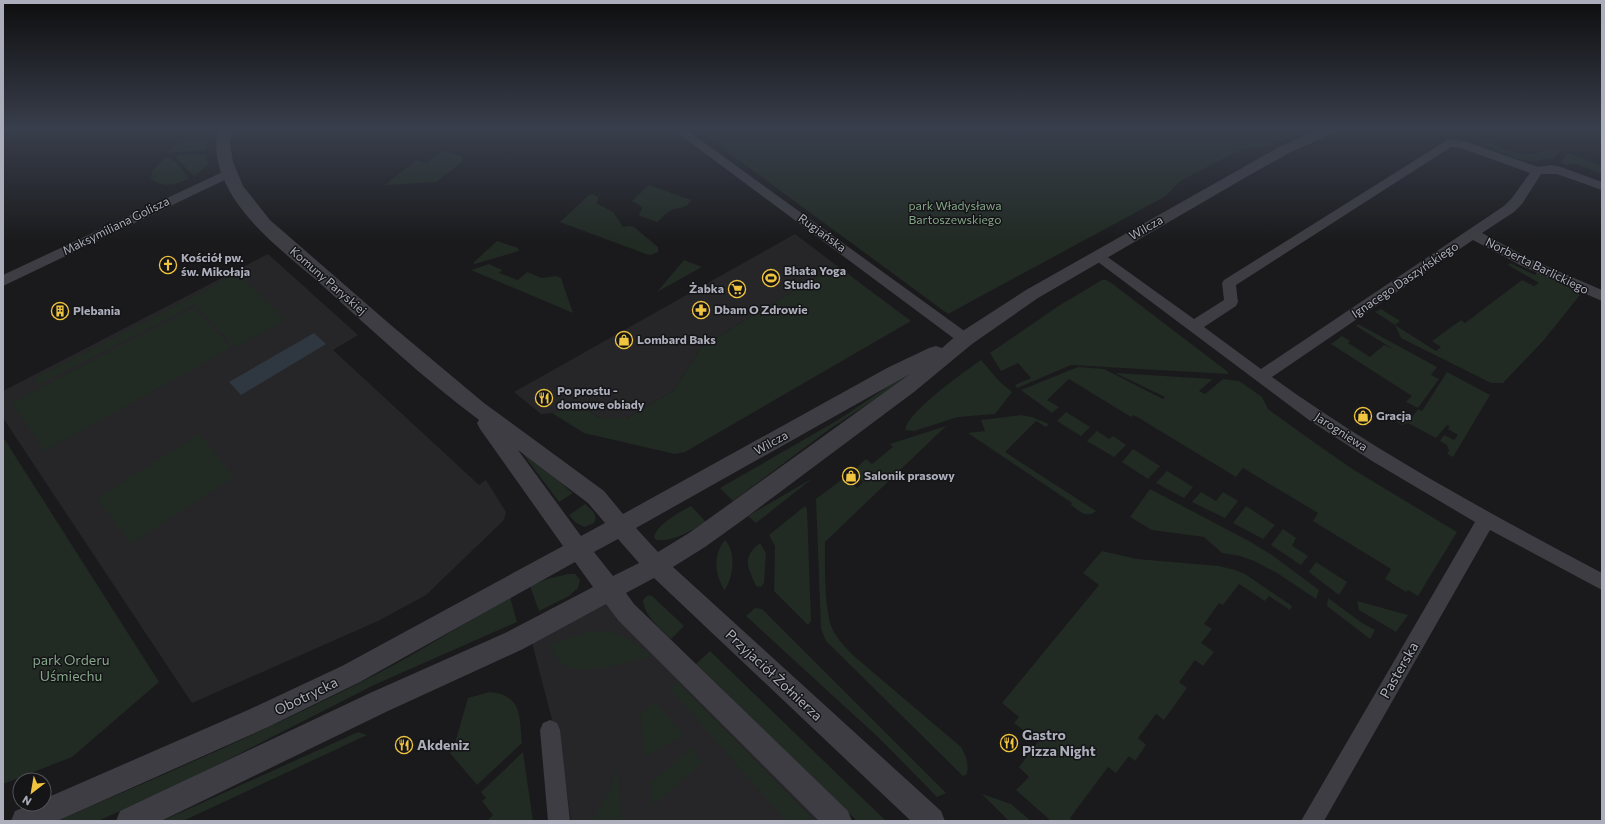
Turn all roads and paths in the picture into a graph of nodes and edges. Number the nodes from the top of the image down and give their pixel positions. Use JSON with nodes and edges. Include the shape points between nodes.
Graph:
{"nodes":[{"id":1,"x":227,"y":166,"type":"edge"},
{"id":2,"x":731,"y":166,"type":"edge"},
{"id":3,"x":1255,"y":166,"type":"edge"},
{"id":4,"x":1413,"y":166,"type":"edge"},
{"id":5,"x":1525,"y":166,"type":"edge"},
{"id":6,"x":1537,"y":171,"type":"junction"},
{"id":7,"x":229,"y":173,"type":"junction"},
{"id":8,"x":1602,"y":186,"type":"edge"},
{"id":9,"x":1474,"y":234,"type":"junction"},
{"id":10,"x":1098,"y":256,"type":"junction"},
{"id":11,"x":3,"y":280,"type":"edge"},
{"id":12,"x":1602,"y":296,"type":"edge"},
{"id":13,"x":1194,"y":326,"type":"junction"},
{"id":14,"x":965,"y":339,"type":"junction"},
{"id":15,"x":1262,"y":376,"type":"junction"},
{"id":16,"x":477,"y":408,"type":"junction"},
{"id":17,"x":1486,"y":520,"type":"junction"},
{"id":18,"x":622,"y":525,"type":"junction"},
{"id":19,"x":578,"y":549,"type":"junction"},
{"id":20,"x":656,"y":565,"type":"junction"},
{"id":21,"x":1602,"y":582,"type":"edge"},
{"id":22,"x":608,"y":591,"type":"junction"},
{"id":23,"x":550,"y":730,"type":"dead end"},
{"id":24,"x":25,"y":821,"type":"edge"},
{"id":25,"x":130,"y":821,"type":"edge"},
{"id":26,"x":559,"y":821,"type":"edge"},
{"id":27,"x":838,"y":821,"type":"edge"},
{"id":28,"x":931,"y":821,"type":"edge"},
{"id":29,"x":1312,"y":821,"type":"edge"}],
"edges":[{"from":1,"to":7,"type":"street","name":"Komuny Paryskiej"},
{"from":2,"to":14,"type":"street","name":"Rugiańska"},
{"from":3,"to":10,"type":"street","name":"Wilcza"},
{"from":4,"to":13,"type":"street","via":[[1229,283],[1231,302]]},
{"from":5,"to":6,"type":"street"},
{"from":6,"to":8,"type":"street","via":[[1560,171]]},
{"from":6,"to":9,"type":"street","name":"Ignacego Daszyńskiego","via":[[1514,206]]},
{"from":7,"to":11,"type":"street","name":"Maksymiliana Golisza"},
{"from":7,"to":16,"type":"street","name":"Komuny Paryskiej","via":[[244,200],[279,238]]},
{"from":9,"to":12,"type":"street","name":"Norberta Barlickiego","via":[[1525,262]]},
{"from":9,"to":15,"type":"street","name":"Ignacego Daszyńskiego"},
{"from":10,"to":13,"type":"street","name":"Jarogniewa"},
{"from":10,"to":14,"type":"street","name":"Wilcza","via":[[1032,294]]},
{"from":13,"to":15,"type":"street","name":"Jarogniewa"},
{"from":14,"to":18,"type":"street","name":"Wilcza","via":[[894,373]]},
{"from":14,"to":20,"type":"street","name":"Wilcza","via":[[907,387],[697,540]]},
{"from":15,"to":17,"type":"street","name":"Jarogniewa","via":[[1348,438]]},
{"from":16,"to":18,"type":"street","name":"Komuny Paryskiej","via":[[582,484]]},
{"from":16,"to":19,"type":"street","name":"Komuny Paryskiej"},
{"from":17,"to":21,"type":"street","name":"Jarogniewa"},
{"from":17,"to":29,"type":"street","name":"Pasterska"},
{"from":18,"to":19,"type":"street","name":"Wilcza"},
{"from":18,"to":20,"type":"street","name":"Przyjaciół Żołnierza"},
{"from":19,"to":22,"type":"street"},
{"from":19,"to":24,"type":"street","name":"Obotrycka","via":[[310,695]]},
{"from":20,"to":22,"type":"street","name":"Wilcza"},
{"from":20,"to":28,"type":"street","name":"Przyjaciół Żołnierza"},
{"from":22,"to":25,"type":"street","via":[[514,641],[379,702]]},
{"from":22,"to":27,"type":"street","via":[[643,629]]},
{"from":23,"to":26,"type":"street"}]}
